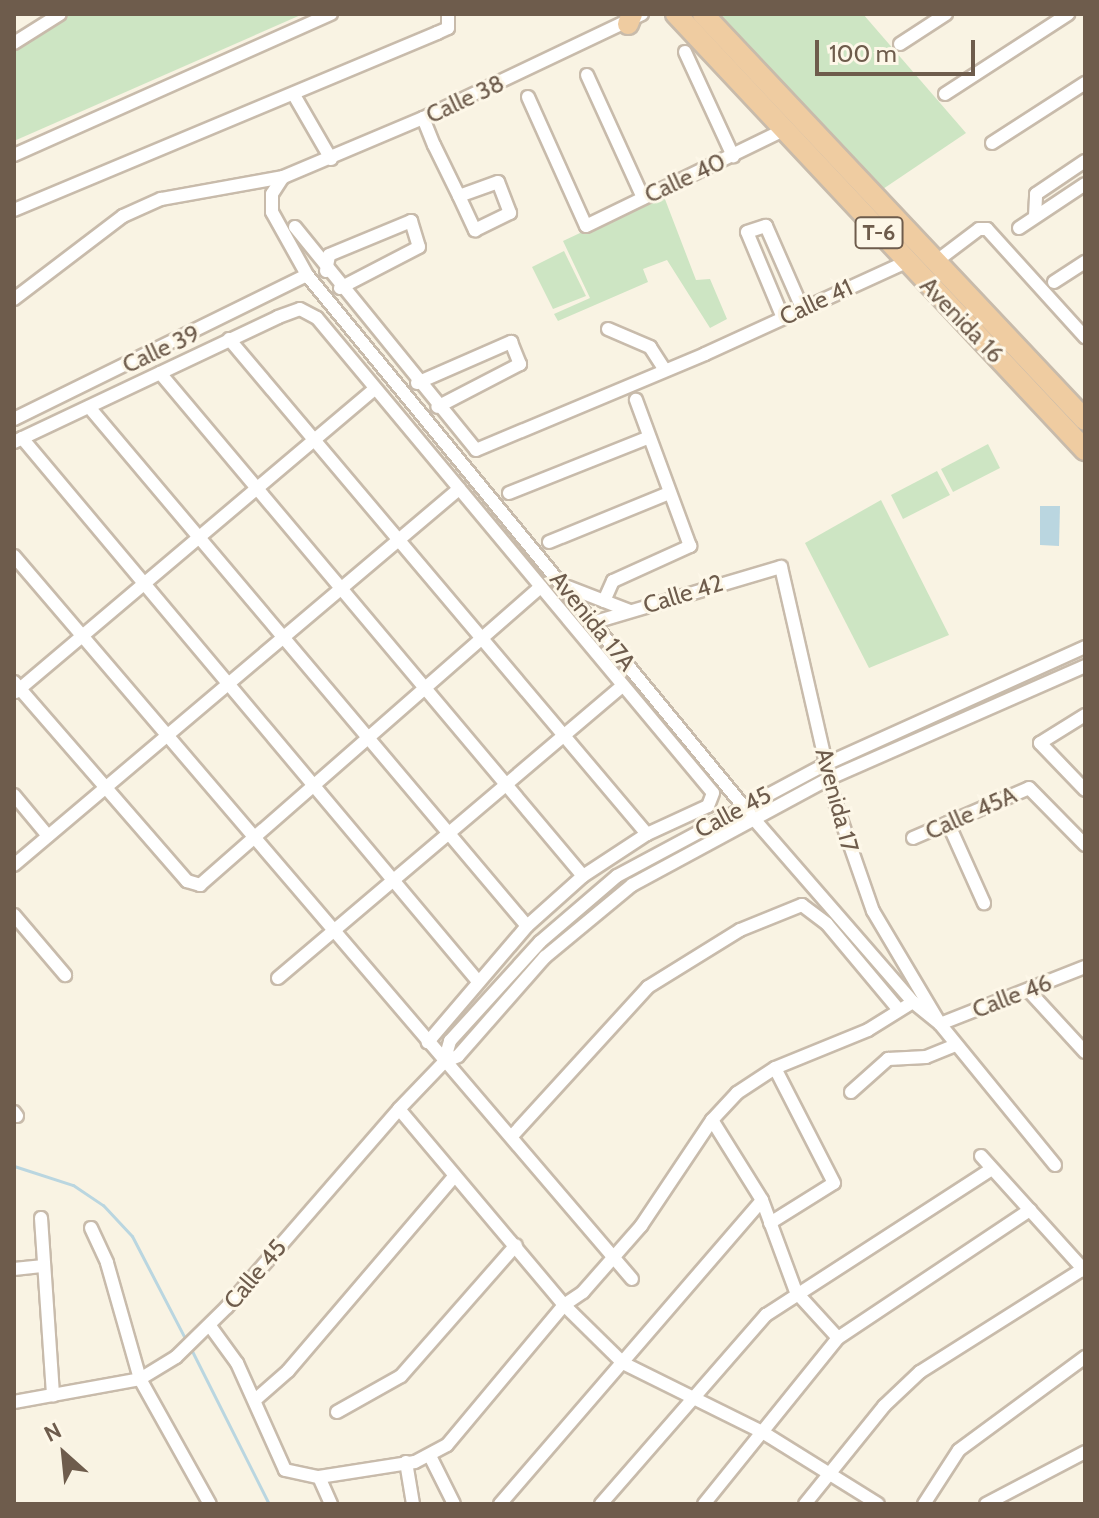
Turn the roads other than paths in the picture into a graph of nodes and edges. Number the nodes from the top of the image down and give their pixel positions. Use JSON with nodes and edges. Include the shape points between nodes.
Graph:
{"nodes":[{"id":1,"x":60,"y":14,"type":"edge"},
{"id":2,"x":331,"y":14,"type":"edge"},
{"id":3,"x":448,"y":14,"type":"edge"},
{"id":4,"x":676,"y":14,"type":"edge"},
{"id":5,"x":703,"y":14,"type":"edge"},
{"id":6,"x":946,"y":14,"type":"edge"},
{"id":7,"x":1068,"y":14,"type":"edge"},
{"id":8,"x":634,"y":17,"type":"edge"},
{"id":9,"x":14,"y":43,"type":"edge"},
{"id":10,"x":900,"y":44,"type":"dead end"},
{"id":11,"x":685,"y":52,"type":"dead end"},
{"id":12,"x":587,"y":75,"type":"dead end"},
{"id":13,"x":1085,"y":83,"type":"edge"},
{"id":14,"x":945,"y":94,"type":"dead end"},
{"id":15,"x":294,"y":95,"type":"junction"},
{"id":16,"x":528,"y":97,"type":"dead end"},
{"id":17,"x":423,"y":118,"type":"junction"},
{"id":18,"x":784,"y":130,"type":"junction"},
{"id":19,"x":992,"y":143,"type":"dead end"},
{"id":20,"x":14,"y":155,"type":"edge"},
{"id":21,"x":733,"y":156,"type":"junction"},
{"id":22,"x":331,"y":159,"type":"junction"},
{"id":23,"x":1085,"y":161,"type":"edge"},
{"id":24,"x":283,"y":177,"type":"junction"},
{"id":25,"x":1085,"y":184,"type":"edge"},
{"id":26,"x":459,"y":196,"type":"junction"},
{"id":27,"x":643,"y":198,"type":"junction"},
{"id":28,"x":14,"y":210,"type":"edge"},
{"id":29,"x":1035,"y":216,"type":"junction"},
{"id":30,"x":295,"y":227,"type":"dead end"},
{"id":31,"x":1019,"y":228,"type":"dead end"},
{"id":32,"x":932,"y":255,"type":"junction"},
{"id":33,"x":781,"y":260,"type":"junction"},
{"id":34,"x":1085,"y":262,"type":"edge"},
{"id":35,"x":760,"y":268,"type":"junction"},
{"id":36,"x":913,"y":269,"type":"junction"},
{"id":37,"x":326,"y":271,"type":"junction"},
{"id":38,"x":307,"y":275,"type":"junction"},
{"id":39,"x":1054,"y":282,"type":"dead end"},
{"id":40,"x":340,"y":288,"type":"junction"},
{"id":41,"x":14,"y":299,"type":"edge"},
{"id":42,"x":802,"y":308,"type":"junction"},
{"id":43,"x":783,"y":318,"type":"junction"},
{"id":44,"x":608,"y":329,"type":"dead end"},
{"id":45,"x":1085,"y":337,"type":"edge"},
{"id":46,"x":229,"y":339,"type":"junction"},
{"id":47,"x":665,"y":370,"type":"junction"},
{"id":48,"x":160,"y":373,"type":"junction"},
{"id":49,"x":417,"y":383,"type":"junction"},
{"id":50,"x":374,"y":389,"type":"junction"},
{"id":51,"x":636,"y":400,"type":"dead end"},
{"id":52,"x":89,"y":407,"type":"junction"},
{"id":53,"x":437,"y":407,"type":"junction"},
{"id":54,"x":14,"y":419,"type":"edge"},
{"id":55,"x":1085,"y":420,"type":"edge"},
{"id":56,"x":647,"y":438,"type":"junction"},
{"id":57,"x":18,"y":440,"type":"edge"},
{"id":58,"x":314,"y":441,"type":"junction"},
{"id":59,"x":1085,"y":450,"type":"edge"},
{"id":60,"x":257,"y":489,"type":"junction"},
{"id":61,"x":459,"y":489,"type":"junction"},
{"id":62,"x":509,"y":493,"type":"dead end"},
{"id":63,"x":669,"y":493,"type":"junction"},
{"id":64,"x":200,"y":538,"type":"junction"},
{"id":65,"x":395,"y":539,"type":"junction"},
{"id":66,"x":549,"y":542,"type":"dead end"},
{"id":67,"x":14,"y":556,"type":"edge"},
{"id":68,"x":772,"y":567,"type":"joint"},
{"id":69,"x":145,"y":585,"type":"junction"},
{"id":70,"x":341,"y":586,"type":"junction"},
{"id":71,"x":565,"y":586,"type":"junction"},
{"id":72,"x":541,"y":587,"type":"junction"},
{"id":73,"x":604,"y":601,"type":"junction"},
{"id":74,"x":630,"y":611,"type":"junction"},
{"id":75,"x":595,"y":622,"type":"junction"},
{"id":76,"x":283,"y":635,"type":"junction"},
{"id":77,"x":82,"y":636,"type":"junction"},
{"id":78,"x":481,"y":641,"type":"junction"},
{"id":79,"x":1085,"y":647,"type":"edge"},
{"id":80,"x":1085,"y":666,"type":"edge"},
{"id":81,"x":228,"y":683,"type":"junction"},
{"id":82,"x":621,"y":687,"type":"junction"},
{"id":83,"x":16,"y":688,"type":"edge"},
{"id":84,"x":425,"y":688,"type":"junction"},
{"id":85,"x":1085,"y":715,"type":"edge"},
{"id":86,"x":562,"y":735,"type":"junction"},
{"id":87,"x":168,"y":737,"type":"junction"},
{"id":88,"x":370,"y":737,"type":"junction"},
{"id":89,"x":826,"y":764,"type":"junction"},
{"id":90,"x":830,"y":778,"type":"junction"},
{"id":91,"x":312,"y":782,"type":"junction"},
{"id":92,"x":505,"y":782,"type":"junction"},
{"id":93,"x":104,"y":789,"type":"junction"},
{"id":94,"x":1085,"y":790,"type":"edge"},
{"id":95,"x":14,"y":795,"type":"edge"},
{"id":96,"x":743,"y":806,"type":"junction"},
{"id":97,"x":753,"y":818,"type":"junction"},
{"id":98,"x":948,"y":823,"type":"junction"},
{"id":99,"x":450,"y":829,"type":"junction"},
{"id":100,"x":647,"y":834,"type":"junction"},
{"id":101,"x":48,"y":836,"type":"junction"},
{"id":102,"x":252,"y":836,"type":"junction"},
{"id":103,"x":913,"y":838,"type":"dead end"},
{"id":104,"x":1085,"y":845,"type":"edge"},
{"id":105,"x":14,"y":865,"type":"edge"},
{"id":106,"x":583,"y":876,"type":"junction"},
{"id":107,"x":392,"y":879,"type":"junction"},
{"id":108,"x":984,"y":903,"type":"dead end"},
{"id":109,"x":14,"y":915,"type":"edge"},
{"id":110,"x":527,"y":926,"type":"junction"},
{"id":111,"x":332,"y":930,"type":"junction"},
{"id":112,"x":1085,"y":967,"type":"edge"},
{"id":113,"x":65,"y":975,"type":"dead end"},
{"id":114,"x":278,"y":978,"type":"dead end"},
{"id":115,"x":477,"y":980,"type":"junction"},
{"id":116,"x":1028,"y":990,"type":"junction"},
{"id":117,"x":913,"y":1002,"type":"junction"},
{"id":118,"x":899,"y":1010,"type":"junction"},
{"id":119,"x":940,"y":1024,"type":"junction"},
{"id":120,"x":428,"y":1042,"type":"junction"},
{"id":121,"x":956,"y":1045,"type":"junction"},
{"id":122,"x":1085,"y":1052,"type":"edge"},
{"id":123,"x":444,"y":1062,"type":"junction"},
{"id":124,"x":775,"y":1068,"type":"junction"},
{"id":125,"x":851,"y":1092,"type":"dead end"},
{"id":126,"x":399,"y":1109,"type":"junction"},
{"id":127,"x":712,"y":1120,"type":"junction"},
{"id":128,"x":513,"y":1135,"type":"junction"},
{"id":129,"x":981,"y":1156,"type":"dead end"},
{"id":130,"x":1055,"y":1165,"type":"dead end"},
{"id":131,"x":992,"y":1169,"type":"junction"},
{"id":132,"x":453,"y":1178,"type":"junction"},
{"id":133,"x":762,"y":1200,"type":"junction"},
{"id":134,"x":1030,"y":1210,"type":"junction"},
{"id":135,"x":41,"y":1218,"type":"dead end"},
{"id":136,"x":770,"y":1223,"type":"junction"},
{"id":137,"x":91,"y":1228,"type":"dead end"},
{"id":138,"x":516,"y":1245,"type":"junction"},
{"id":139,"x":611,"y":1257,"type":"junction"},
{"id":140,"x":44,"y":1266,"type":"junction"},
{"id":141,"x":14,"y":1269,"type":"edge"},
{"id":142,"x":1084,"y":1270,"type":"edge"},
{"id":143,"x":632,"y":1279,"type":"dead end"},
{"id":144,"x":796,"y":1292,"type":"junction"},
{"id":145,"x":564,"y":1305,"type":"junction"},
{"id":146,"x":210,"y":1326,"type":"junction"},
{"id":147,"x":838,"y":1338,"type":"junction"},
{"id":148,"x":1085,"y":1357,"type":"edge"},
{"id":149,"x":623,"y":1363,"type":"junction"},
{"id":150,"x":140,"y":1379,"type":"junction"},
{"id":151,"x":53,"y":1396,"type":"junction"},
{"id":152,"x":696,"y":1397,"type":"junction"},
{"id":153,"x":255,"y":1400,"type":"junction"},
{"id":154,"x":14,"y":1402,"type":"edge"},
{"id":155,"x":337,"y":1412,"type":"dead end"},
{"id":156,"x":764,"y":1433,"type":"junction"},
{"id":157,"x":1085,"y":1452,"type":"edge"},
{"id":158,"x":431,"y":1458,"type":"junction"},
{"id":159,"x":406,"y":1462,"type":"junction"},
{"id":160,"x":828,"y":1476,"type":"junction"},
{"id":161,"x":319,"y":1477,"type":"junction"},
{"id":162,"x":210,"y":1504,"type":"edge"},
{"id":163,"x":331,"y":1504,"type":"edge"},
{"id":164,"x":413,"y":1504,"type":"edge"},
{"id":165,"x":454,"y":1504,"type":"edge"},
{"id":166,"x":500,"y":1504,"type":"edge"},
{"id":167,"x":601,"y":1504,"type":"edge"},
{"id":168,"x":704,"y":1504,"type":"edge"},
{"id":169,"x":805,"y":1504,"type":"edge"},
{"id":170,"x":878,"y":1504,"type":"edge"},
{"id":171,"x":924,"y":1504,"type":"edge"},
{"id":172,"x":986,"y":1504,"type":"edge"}],
"edges":[{"from":1,"to":9,"type":"street"},
{"from":2,"to":20,"type":"street"},
{"from":3,"to":15,"type":"street","via":[[448,28]]},
{"from":4,"to":18,"type":"highway","name":"Avenida 16","number":"T-6"},
{"from":5,"to":32,"type":"highway","name":"Avenida 16","number":"T-6"},
{"from":6,"to":10,"type":"street"},
{"from":7,"to":14,"type":"street"},
{"from":8,"to":17,"type":"street","name":"Calle 38"},
{"from":11,"to":21,"type":"street"},
{"from":12,"to":27,"type":"street"},
{"from":13,"to":19,"type":"street"},
{"from":15,"to":22,"type":"street"},
{"from":15,"to":28,"type":"street"},
{"from":16,"to":27,"type":"street","name":"Calle 40","via":[[586,226]]},
{"from":17,"to":22,"type":"street","name":"Calle 38"},
{"from":17,"to":26,"type":"street"},
{"from":18,"to":21,"type":"street","name":"Calle 40"},
{"from":18,"to":36,"type":"highway","name":"Avenida 16","number":"T-6"},
{"from":21,"to":27,"type":"street","name":"Calle 40"},
{"from":22,"to":24,"type":"street","name":"Calle 38"},
{"from":23,"to":29,"type":"street","via":[[1036,194]]},
{"from":24,"to":38,"type":"street","name":"Avenida 17A","via":[[270,202],[282,236]]},
{"from":24,"to":41,"type":"street","name":"Calle 38","via":[[161,199],[123,216]]},
{"from":25,"to":29,"type":"street"},
{"from":26,"to":26,"type":"street","via":[[475,230],[510,213],[498,182]]},
{"from":29,"to":31,"type":"street"},
{"from":30,"to":37,"type":"street"},
{"from":32,"to":36,"type":"street","name":"Calle 41"},
{"from":32,"to":45,"type":"street","name":"Calle 41","via":[[987,229]]},
{"from":32,"to":55,"type":"highway","name":"Avenida 16","number":"T-6"},
{"from":33,"to":35,"type":"street"},
{"from":33,"to":35,"type":"street","via":[[763,225],[746,234]]},
{"from":33,"to":42,"type":"street"},
{"from":34,"to":39,"type":"street"},
{"from":35,"to":43,"type":"street"},
{"from":36,"to":42,"type":"street","name":"Calle 41"},
{"from":36,"to":59,"type":"highway","name":"Avenida 16","number":"T-6"},
{"from":37,"to":40,"type":"street"},
{"from":37,"to":40,"type":"street","via":[[329,255],[411,221],[419,247]]},
{"from":38,"to":54,"type":"street","name":"Calle 39"},
{"from":38,"to":71,"type":"street","name":"Avenida 17A"},
{"from":40,"to":49,"type":"street"},
{"from":42,"to":43,"type":"street","name":"Calle 41"},
{"from":43,"to":47,"type":"street","name":"Calle 41"},
{"from":44,"to":47,"type":"street","via":[[650,347]]},
{"from":46,"to":48,"type":"street"},
{"from":46,"to":50,"type":"street","via":[[300,309],[317,318]]},
{"from":46,"to":58,"type":"street"},
{"from":47,"to":53,"type":"street","name":"Calle 41","via":[[476,450]]},
{"from":48,"to":52,"type":"street"},
{"from":48,"to":60,"type":"street"},
{"from":49,"to":53,"type":"street"},
{"from":49,"to":53,"type":"street","via":[[511,342],[521,359],[517,367]]},
{"from":50,"to":58,"type":"street"},
{"from":50,"to":61,"type":"street"},
{"from":51,"to":56,"type":"street"},
{"from":52,"to":57,"type":"street"},
{"from":52,"to":64,"type":"street"},
{"from":56,"to":62,"type":"street"},
{"from":56,"to":63,"type":"street"},
{"from":57,"to":69,"type":"street"},
{"from":58,"to":60,"type":"street"},
{"from":58,"to":65,"type":"street"},
{"from":60,"to":64,"type":"street"},
{"from":60,"to":70,"type":"street"},
{"from":61,"to":65,"type":"street"},
{"from":61,"to":72,"type":"street"},
{"from":63,"to":66,"type":"street"},
{"from":63,"to":73,"type":"street","via":[[690,546],[613,581]]},
{"from":64,"to":69,"type":"street"},
{"from":64,"to":76,"type":"street"},
{"from":65,"to":70,"type":"street"},
{"from":65,"to":78,"type":"street"},
{"from":67,"to":77,"type":"street"},
{"from":68,"to":74,"type":"street","name":"Calle 42"},
{"from":68,"to":89,"type":"street","name":"Avenida 17","via":[[782,570]]},
{"from":69,"to":77,"type":"street"},
{"from":69,"to":81,"type":"street"},
{"from":70,"to":76,"type":"street"},
{"from":70,"to":84,"type":"street"},
{"from":71,"to":73,"type":"street"},
{"from":71,"to":75,"type":"street","name":"Avenida 17A"},
{"from":72,"to":78,"type":"street"},
{"from":72,"to":82,"type":"street"},
{"from":73,"to":74,"type":"street"},
{"from":74,"to":75,"type":"street","name":"Calle 42"},
{"from":75,"to":96,"type":"street","name":"Avenida 17A"},
{"from":76,"to":81,"type":"street"},
{"from":76,"to":88,"type":"street"},
{"from":77,"to":83,"type":"street"},
{"from":77,"to":87,"type":"street"},
{"from":78,"to":84,"type":"street"},
{"from":78,"to":86,"type":"street"},
{"from":79,"to":89,"type":"street","name":"Calle 45"},
{"from":80,"to":90,"type":"street","name":"Calle 45"},
{"from":81,"to":87,"type":"street"},
{"from":81,"to":91,"type":"street"},
{"from":82,"to":86,"type":"street"},
{"from":82,"to":100,"type":"street","via":[[713,793],[708,806]]},
{"from":83,"to":93,"type":"street"},
{"from":84,"to":88,"type":"street"},
{"from":84,"to":92,"type":"street"},
{"from":85,"to":94,"type":"street","via":[[1040,743]]},
{"from":86,"to":92,"type":"street"},
{"from":86,"to":100,"type":"street"},
{"from":87,"to":93,"type":"street"},
{"from":87,"to":102,"type":"street"},
{"from":88,"to":91,"type":"street"},
{"from":88,"to":99,"type":"street"},
{"from":89,"to":90,"type":"street","name":"Avenida 17"},
{"from":89,"to":96,"type":"street","name":"Calle 45"},
{"from":90,"to":97,"type":"street","name":"Calle 45"},
{"from":90,"to":119,"type":"street","name":"Avenida 17","via":[[851,858],[873,911]]},
{"from":91,"to":102,"type":"street"},
{"from":91,"to":107,"type":"street"},
{"from":92,"to":99,"type":"street"},
{"from":92,"to":106,"type":"street"},
{"from":93,"to":101,"type":"street"},
{"from":93,"to":102,"type":"street","via":[[193,886]]},
{"from":95,"to":101,"type":"street"},
{"from":96,"to":97,"type":"street","name":"Avenida 17A"},
{"from":96,"to":123,"type":"street","name":"Calle 45","via":[[617,876],[561,922],[450,1041]]},
{"from":97,"to":117,"type":"street","name":"Avenida 17A"},
{"from":97,"to":123,"type":"street","name":"Calle 45","via":[[632,885],[594,914],[545,957],[458,1056]]},
{"from":98,"to":103,"type":"street","name":"Calle 45A"},
{"from":98,"to":104,"type":"street","name":"Calle 45A","via":[[1029,788]]},
{"from":98,"to":108,"type":"street"},
{"from":99,"to":107,"type":"street"},
{"from":99,"to":110,"type":"street"},
{"from":100,"to":106,"type":"street"},
{"from":101,"to":105,"type":"street"},
{"from":102,"to":111,"type":"street"},
{"from":106,"to":110,"type":"street"},
{"from":107,"to":111,"type":"street"},
{"from":107,"to":115,"type":"street"},
{"from":109,"to":113,"type":"street"},
{"from":110,"to":115,"type":"street"},
{"from":111,"to":114,"type":"street"},
{"from":111,"to":120,"type":"street"},
{"from":112,"to":116,"type":"street","name":"Calle 46"},
{"from":115,"to":120,"type":"street"},
{"from":116,"to":119,"type":"street","name":"Calle 46"},
{"from":116,"to":122,"type":"street"},
{"from":117,"to":118,"type":"street"},
{"from":117,"to":119,"type":"street","name":"Avenida 17A"},
{"from":118,"to":124,"type":"street","via":[[868,1030]]},
{"from":118,"to":128,"type":"street","via":[[827,924],[802,905],[740,930],[648,987]]},
{"from":119,"to":121,"type":"street"},
{"from":120,"to":123,"type":"street"},
{"from":121,"to":125,"type":"street","via":[[926,1057],[888,1059]]},
{"from":121,"to":130,"type":"street"},
{"from":123,"to":126,"type":"street","name":"Calle 45"},
{"from":123,"to":128,"type":"street"},
{"from":124,"to":127,"type":"street","via":[[737,1093]]},
{"from":124,"to":136,"type":"street","via":[[834,1183]]},
{"from":126,"to":132,"type":"street"},
{"from":126,"to":146,"type":"street","name":"Calle 45"},
{"from":127,"to":133,"type":"street"},
{"from":127,"to":139,"type":"street","via":[[662,1199]]},
{"from":128,"to":139,"type":"street"},
{"from":129,"to":131,"type":"street"},
{"from":131,"to":134,"type":"street"},
{"from":131,"to":144,"type":"street"},
{"from":132,"to":138,"type":"street"},
{"from":132,"to":153,"type":"street","via":[[288,1371]]},
{"from":133,"to":136,"type":"street"},
{"from":133,"to":149,"type":"street"},
{"from":134,"to":142,"type":"street"},
{"from":134,"to":147,"type":"street"},
{"from":135,"to":140,"type":"street"},
{"from":136,"to":144,"type":"street"},
{"from":137,"to":150,"type":"street","via":[[107,1263]]},
{"from":138,"to":145,"type":"street"},
{"from":138,"to":155,"type":"street","via":[[401,1376]]},
{"from":139,"to":143,"type":"street"},
{"from":139,"to":145,"type":"street","via":[[583,1292]]},
{"from":140,"to":141,"type":"street"},
{"from":140,"to":151,"type":"street"},
{"from":142,"to":160,"type":"street","via":[[920,1372],[884,1406]]},
{"from":144,"to":147,"type":"street"},
{"from":144,"to":152,"type":"street","via":[[766,1315]]},
{"from":145,"to":149,"type":"street"},
{"from":145,"to":158,"type":"street"},
{"from":146,"to":150,"type":"street","name":"Calle 45"},
{"from":146,"to":153,"type":"street"},
{"from":147,"to":156,"type":"street"},
{"from":148,"to":171,"type":"street","via":[[959,1450]]},
{"from":149,"to":152,"type":"street"},
{"from":149,"to":166,"type":"street"},
{"from":150,"to":151,"type":"street","name":"Calle 45"},
{"from":150,"to":162,"type":"street"},
{"from":151,"to":154,"type":"street","name":"Calle 45"},
{"from":152,"to":156,"type":"street"},
{"from":152,"to":167,"type":"street"},
{"from":153,"to":161,"type":"street","via":[[285,1470]]},
{"from":156,"to":160,"type":"street"},
{"from":156,"to":168,"type":"street"},
{"from":157,"to":172,"type":"street"},
{"from":158,"to":159,"type":"street"},
{"from":158,"to":165,"type":"street"},
{"from":159,"to":161,"type":"street"},
{"from":159,"to":164,"type":"street"},
{"from":160,"to":169,"type":"street"},
{"from":160,"to":170,"type":"street"},
{"from":161,"to":163,"type":"street"}]}
